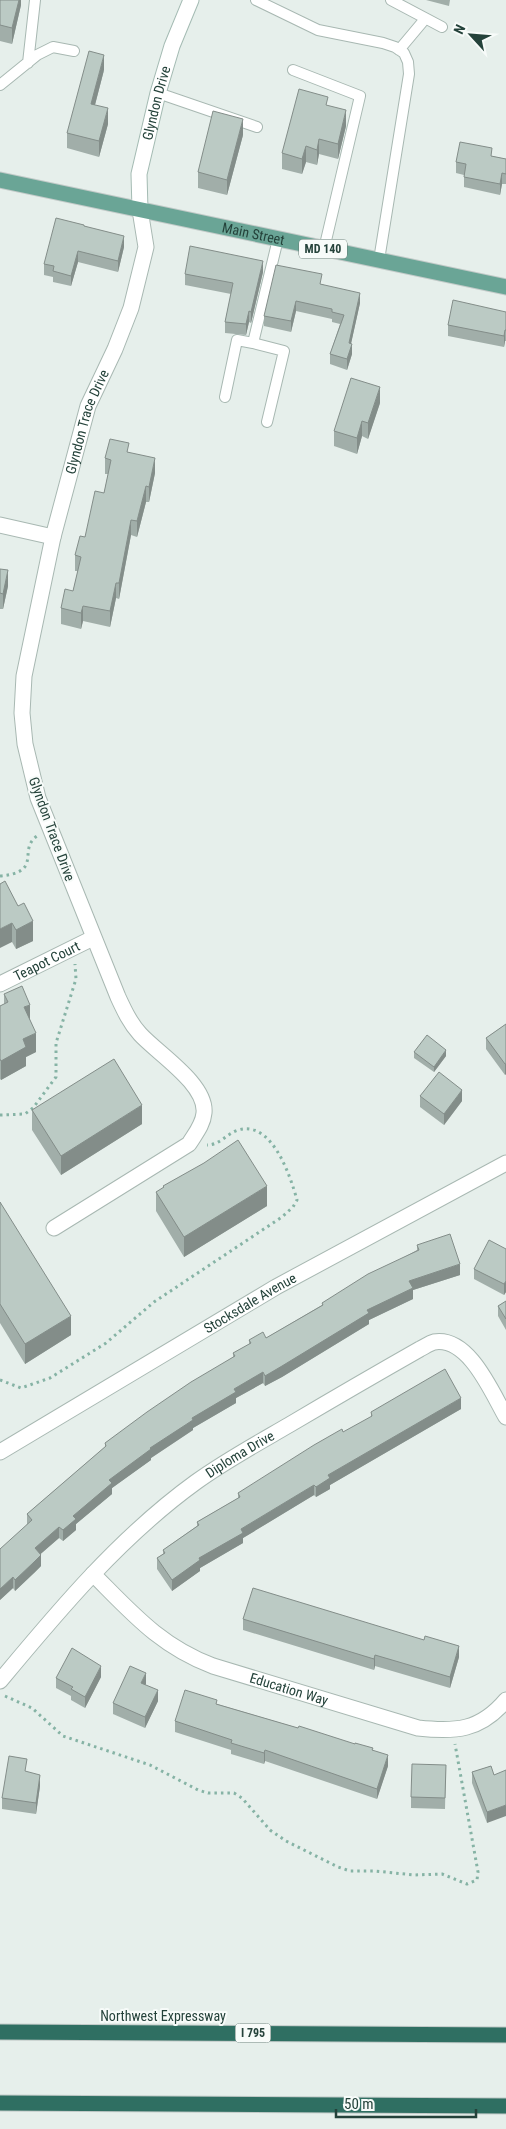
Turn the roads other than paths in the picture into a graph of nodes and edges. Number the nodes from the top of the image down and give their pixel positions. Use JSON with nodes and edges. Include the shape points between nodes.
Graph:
{"nodes":[{"id":1,"x":35,"y":0,"type":"edge"},
{"id":2,"x":191,"y":0,"type":"edge"},
{"id":3,"x":256,"y":0,"type":"edge"},
{"id":4,"x":391,"y":0,"type":"edge"},
{"id":5,"x":425,"y":18,"type":"junction"},
{"id":6,"x":442,"y":27,"type":"dead end"},
{"id":7,"x":399,"y":50,"type":"junction"},
{"id":8,"x":74,"y":51,"type":"dead end"},
{"id":9,"x":28,"y":63,"type":"junction"},
{"id":10,"x":292,"y":70,"type":"dead end"},
{"id":11,"x":0,"y":85,"type":"edge"},
{"id":12,"x":158,"y":93,"type":"junction"},
{"id":13,"x":258,"y":127,"type":"dead end"},
{"id":14,"x":0,"y":180,"type":"edge"},
{"id":15,"x":140,"y":210,"type":"junction"},
{"id":16,"x":278,"y":239,"type":"junction"},
{"id":17,"x":324,"y":249,"type":"junction"},
{"id":18,"x":379,"y":260,"type":"junction"},
{"id":19,"x":506,"y":287,"type":"edge"},
{"id":20,"x":253,"y":343,"type":"junction"},
{"id":21,"x":225,"y":397,"type":"dead end"},
{"id":22,"x":267,"y":422,"type":"dead end"},
{"id":23,"x":0,"y":525,"type":"edge"},
{"id":24,"x":53,"y":537,"type":"junction"},
{"id":25,"x":93,"y":938,"type":"junction"},
{"id":26,"x":0,"y":984,"type":"edge"},
{"id":27,"x":506,"y":1163,"type":"edge"},
{"id":28,"x":54,"y":1228,"type":"dead end"},
{"id":29,"x":506,"y":1417,"type":"edge"},
{"id":30,"x":0,"y":1452,"type":"edge"},
{"id":31,"x":93,"y":1574,"type":"junction"},
{"id":32,"x":0,"y":1681,"type":"edge"},
{"id":33,"x":506,"y":1700,"type":"edge"},
{"id":34,"x":0,"y":2032,"type":"edge"},
{"id":35,"x":506,"y":2035,"type":"edge"},
{"id":36,"x":0,"y":2103,"type":"edge"},
{"id":37,"x":506,"y":2106,"type":"edge"}],
"edges":[{"from":1,"to":9,"type":"lane"},
{"from":2,"to":12,"type":"street","name":"Glyndon Drive","via":[[172,46]]},
{"from":3,"to":7,"type":"lane","via":[[318,30],[384,43]]},
{"from":4,"to":5,"type":"lane"},
{"from":5,"to":6,"type":"lane"},
{"from":5,"to":7,"type":"lane"},
{"from":7,"to":18,"type":"lane","via":[[408,62],[409,74]]},
{"from":8,"to":9,"type":"lane","via":[[54,47]]},
{"from":9,"to":11,"type":"lane"},
{"from":10,"to":17,"type":"lane","via":[[360,96]]},
{"from":12,"to":13,"type":"lane"},
{"from":12,"to":15,"type":"street","name":"Glyndon Drive","via":[[139,174]]},
{"from":14,"to":15,"type":"main road","name":"Main Street","number":"MD 140"},
{"from":15,"to":16,"type":"main road","name":"Main Street","number":"MD 140"},
{"from":15,"to":24,"type":"street","name":"Glyndon Trace Drive","via":[[146,247],[131,308],[88,406]]},
{"from":16,"to":17,"type":"main road","name":"Main Street","number":"MD 140"},
{"from":16,"to":20,"type":"lane"},
{"from":17,"to":18,"type":"main road","name":"Main Street","number":"MD 140"},
{"from":18,"to":19,"type":"main road","name":"Main Street","number":"MD 140"},
{"from":20,"to":21,"type":"lane","via":[[237,340]]},
{"from":20,"to":22,"type":"lane","via":[[284,351]]},
{"from":23,"to":24,"type":"street"},
{"from":24,"to":25,"type":"street","name":"Glyndon Trace Drive","via":[[24,676],[22,713],[30,769]]},
{"from":25,"to":26,"type":"street","name":"Teapot Court"},
{"from":25,"to":28,"type":"street","name":"Glyndon Trace Drive","via":[[129,1019],[140,1034],[189,1079],[204,1111],[200,1126],[189,1144]]},
{"from":27,"to":30,"type":"street","name":"Stocksdale Avenue","via":[[276,1287]]},
{"from":29,"to":31,"type":"street","name":"Diploma Drive","via":[[475,1363],[461,1349],[434,1342],[242,1452],[196,1482],[140,1527]]},
{"from":31,"to":32,"type":"street","name":"Diploma Drive"},
{"from":31,"to":33,"type":"street","name":"Education Way","via":[[149,1630],[191,1658],[418,1728],[466,1729],[486,1719]]},
{"from":34,"to":35,"type":"highway","name":"Northwest Expressway","number":"I 795"},
{"from":36,"to":37,"type":"highway"}]}
